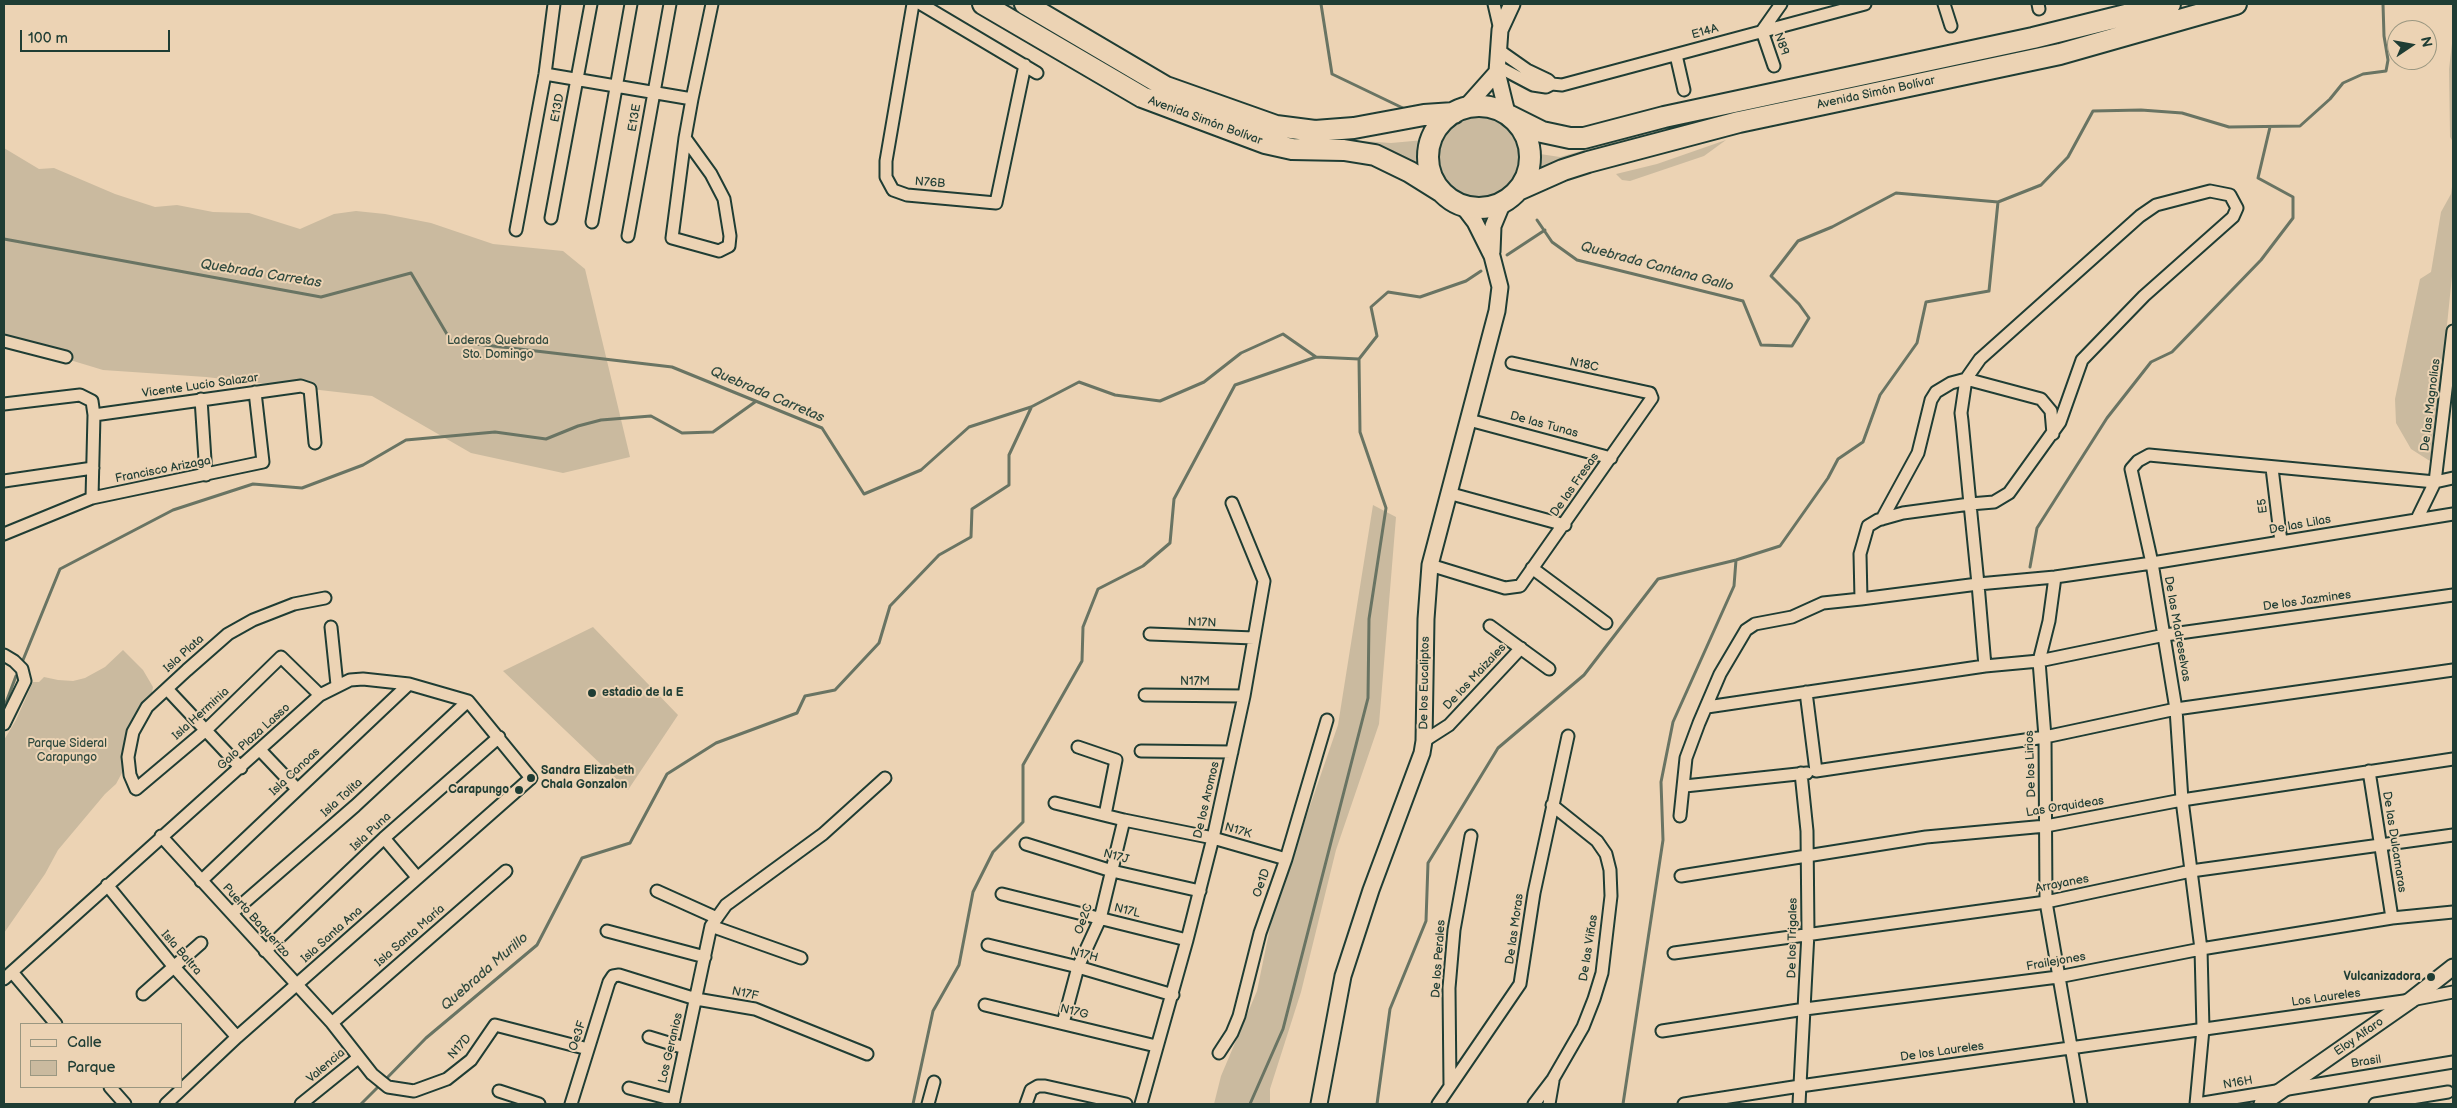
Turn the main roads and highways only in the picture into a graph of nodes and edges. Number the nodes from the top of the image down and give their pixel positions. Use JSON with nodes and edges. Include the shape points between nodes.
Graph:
{"nodes":[{"id":1,"x":984,"y":4,"type":"edge"},
{"id":2,"x":1025,"y":4,"type":"edge"},
{"id":3,"x":2170,"y":4,"type":"edge"},
{"id":4,"x":2236,"y":4,"type":"edge"},
{"id":5,"x":1459,"y":110,"type":"junction"},
{"id":6,"x":1508,"y":115,"type":"junction"},
{"id":7,"x":1442,"y":192,"type":"junction"},
{"id":8,"x":1511,"y":196,"type":"junction"}],
"edges":[{"from":1,"to":7,"type":"highway","name":"Avenida Simón Bolívar","via":[[1142,97],[1265,143],[1292,149],[1344,150],[1375,155]]},
{"from":2,"to":5,"type":"highway","name":"Avenida Simón Bolívar","via":[[1166,87],[1276,126],[1315,131],[1354,128]]},
{"from":3,"to":6,"type":"highway","name":"Avenida Simón Bolívar","via":[[2033,38],[1664,117],[1584,138],[1542,132]]},
{"from":4,"to":8,"type":"highway","name":"Avenida Simón Bolívar","via":[[2060,54],[1721,126],[1563,170]]},
{"from":5,"to":6,"type":"highway","name":"Avenida Simón Bolívar","via":[[1489,107]]},
{"from":5,"to":7,"type":"highway","via":[[1442,122],[1429,149],[1431,172]]},
{"from":6,"to":8,"type":"highway","via":[[1521,128],[1528,143],[1528,168]]},
{"from":7,"to":8,"type":"highway","name":"Avenida Simón Bolívar","via":[[1462,205],[1483,208]]}]}
